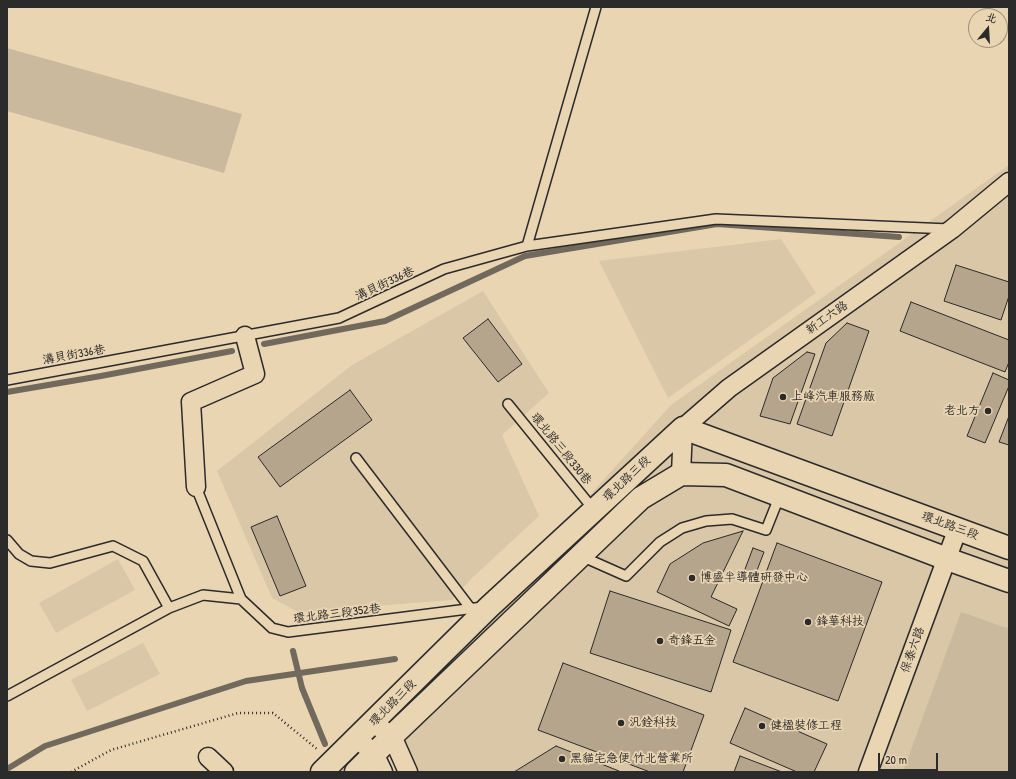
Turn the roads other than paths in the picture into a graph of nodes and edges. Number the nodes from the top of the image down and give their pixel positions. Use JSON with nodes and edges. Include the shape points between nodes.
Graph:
{"nodes":[{"id":1,"x":596,"y":7,"type":"edge"},
{"id":2,"x":1009,"y":182,"type":"edge"},
{"id":3,"x":952,"y":229,"type":"junction"},
{"id":4,"x":527,"y":246,"type":"junction"},
{"id":5,"x":245,"y":336,"type":"junction"},
{"id":6,"x":7,"y":380,"type":"edge"},
{"id":7,"x":508,"y":404,"type":"dead end"},
{"id":8,"x":683,"y":428,"type":"junction"},
{"id":9,"x":356,"y":458,"type":"dead end"},
{"id":10,"x":681,"y":474,"type":"junction"},
{"id":11,"x":196,"y":487,"type":"joint"},
{"id":12,"x":780,"y":495,"type":"junction"},
{"id":13,"x":594,"y":510,"type":"junction"},
{"id":14,"x":958,"y":528,"type":"junction"},
{"id":15,"x":7,"y":540,"type":"edge"},
{"id":16,"x":1009,"y":548,"type":"edge"},
{"id":17,"x":581,"y":556,"type":"junction"},
{"id":18,"x":947,"y":559,"type":"junction"},
{"id":19,"x":1009,"y":582,"type":"edge"},
{"id":20,"x":241,"y":599,"type":"junction"},
{"id":21,"x":169,"y":608,"type":"junction"},
{"id":22,"x":480,"y":608,"type":"junction"},
{"id":23,"x":7,"y":696,"type":"edge"},
{"id":24,"x":373,"y":722,"type":"junction"},
{"id":25,"x":392,"y":736,"type":"junction"},
{"id":26,"x":356,"y":738,"type":"junction"},
{"id":27,"x":208,"y":757,"type":"dead end"},
{"id":28,"x":322,"y":763,"type":"edge"},
{"id":29,"x":379,"y":763,"type":"edge"},
{"id":30,"x":224,"y":772,"type":"edge"},
{"id":31,"x":356,"y":772,"type":"edge"},
{"id":32,"x":408,"y":772,"type":"edge"},
{"id":33,"x":868,"y":772,"type":"edge"}],
"edges":[{"from":1,"to":4,"type":"lane"},
{"from":2,"to":3,"type":"street","name":"新工六路"},
{"from":3,"to":4,"type":"lane","name":"溝貝街336巷","via":[[716,219]]},
{"from":3,"to":8,"type":"street","name":"新工六路","via":[[729,388]]},
{"from":4,"to":5,"type":"lane","name":"溝貝街336巷","via":[[444,269],[339,318]]},
{"from":5,"to":6,"type":"lane","name":"溝貝街336巷"},
{"from":5,"to":11,"type":"street","via":[[255,374],[191,402]]},
{"from":7,"to":13,"type":"lane","name":"環北路三段330巷"},
{"from":8,"to":10,"type":"street"},
{"from":8,"to":13,"type":"street","name":"環北路三段"},
{"from":8,"to":14,"type":"street","name":"環北路三段"},
{"from":9,"to":22,"type":"lane"},
{"from":10,"to":12,"type":"street","via":[[726,475]]},
{"from":10,"to":17,"type":"street","name":"環北路三段","via":[[641,498]]},
{"from":11,"to":20,"type":"lane"},
{"from":12,"to":17,"type":"lane","via":[[766,530],[732,519],[706,521],[682,528],[660,542],[626,576]]},
{"from":12,"to":18,"type":"street"},
{"from":13,"to":22,"type":"street","name":"環北路三段"},
{"from":14,"to":16,"type":"street","name":"環北路三段"},
{"from":14,"to":18,"type":"street","name":"保泰六路"},
{"from":15,"to":21,"type":"lane","via":[[19,554],[31,561],[50,563],[113,546],[143,561]]},
{"from":17,"to":25,"type":"street","name":"環北路三段"},
{"from":18,"to":19,"type":"street"},
{"from":18,"to":33,"type":"street","name":"保泰六路"},
{"from":20,"to":21,"type":"lane","via":[[203,596]]},
{"from":20,"to":22,"type":"lane","name":"環北路三段352巷","via":[[272,628],[288,632]]},
{"from":21,"to":23,"type":"lane"},
{"from":22,"to":24,"type":"street","name":"環北路三段"},
{"from":24,"to":25,"type":"street"},
{"from":24,"to":26,"type":"street","name":"環北路三段"},
{"from":25,"to":29,"type":"street","name":"環北路三段"},
{"from":25,"to":32,"type":"street"},
{"from":26,"to":28,"type":"street","name":"環北路三段"},
{"from":26,"to":29,"type":"street"},
{"from":27,"to":30,"type":"street"},
{"from":29,"to":31,"type":"street","name":"環北路三段"}]}
